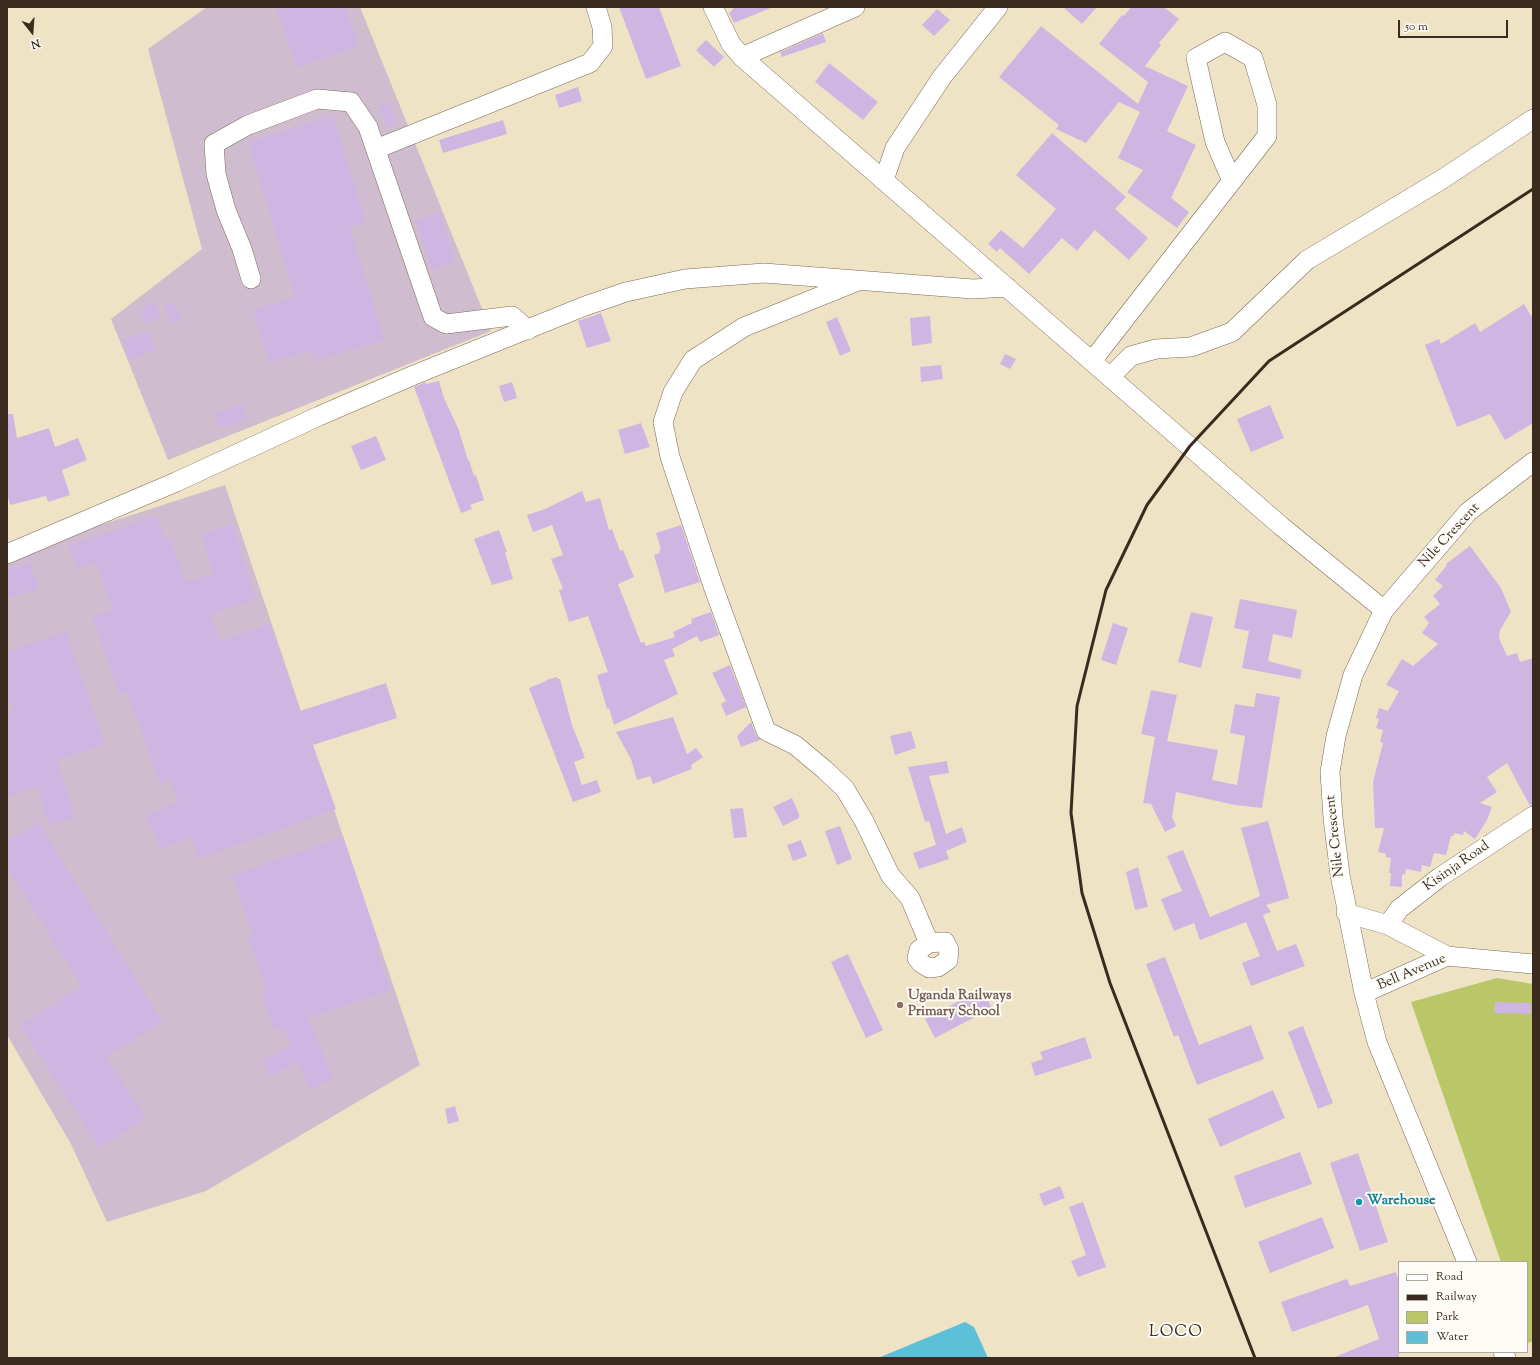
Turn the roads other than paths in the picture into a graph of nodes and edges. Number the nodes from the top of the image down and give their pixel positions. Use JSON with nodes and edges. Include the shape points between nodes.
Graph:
{"nodes":[{"id":1,"x":596,"y":7,"type":"edge"},
{"id":2,"x":713,"y":7,"type":"edge"},
{"id":3,"x":855,"y":7,"type":"edge"},
{"id":4,"x":998,"y":7,"type":"edge"},
{"id":5,"x":742,"y":57,"type":"junction"},
{"id":6,"x":1533,"y":119,"type":"edge"},
{"id":7,"x":376,"y":149,"type":"junction"},
{"id":8,"x":884,"y":180,"type":"junction"},
{"id":9,"x":1232,"y":181,"type":"junction"},
{"id":10,"x":251,"y":279,"type":"dead end"},
{"id":11,"x":863,"y":279,"type":"junction"},
{"id":12,"x":1007,"y":287,"type":"junction"},
{"id":13,"x":528,"y":330,"type":"junction"},
{"id":14,"x":1092,"y":361,"type":"junction"},
{"id":15,"x":1110,"y":377,"type":"junction"},
{"id":16,"x":1533,"y":462,"type":"edge"},
{"id":17,"x":7,"y":554,"type":"edge"},
{"id":18,"x":1384,"y":610,"type":"junction"},
{"id":19,"x":1533,"y":816,"type":"edge"},
{"id":20,"x":1346,"y":913,"type":"junction"},
{"id":21,"x":1388,"y":925,"type":"junction"},
{"id":22,"x":929,"y":943,"type":"dead end"},
{"id":23,"x":1447,"y":956,"type":"junction"},
{"id":24,"x":1533,"y":964,"type":"edge"},
{"id":25,"x":1364,"y":993,"type":"junction"},
{"id":26,"x":1467,"y":1261,"type":"edge"}],
"edges":[{"from":1,"to":7,"type":"street","via":[[604,46],[590,63]]},
{"from":2,"to":5,"type":"street","via":[[731,44]]},
{"from":3,"to":5,"type":"street"},
{"from":4,"to":8,"type":"street","via":[[942,77],[895,148]]},
{"from":5,"to":8,"type":"street"},
{"from":6,"to":15,"type":"street","via":[[1441,180],[1307,260],[1232,332],[1191,347],[1156,349],[1131,356]]},
{"from":7,"to":10,"type":"street","via":[[368,127],[351,102],[316,99],[248,125],[214,144],[216,174]]},
{"from":7,"to":13,"type":"street","via":[[433,317],[446,324],[512,316]]},
{"from":8,"to":12,"type":"street"},
{"from":9,"to":9,"type":"street","via":[[1267,136],[1267,105],[1253,58],[1225,42],[1196,58],[1215,142]]},
{"from":9,"to":14,"type":"street"},
{"from":11,"to":12,"type":"street","via":[[973,289]]},
{"from":11,"to":13,"type":"street","via":[[764,273],[685,279],[626,292]]},
{"from":11,"to":22,"type":"street","via":[[744,327],[693,360],[673,392],[663,422],[670,457],[713,586],[766,731],[794,745],[845,789],[890,875],[910,898]]},
{"from":12,"to":14,"type":"street"},
{"from":13,"to":17,"type":"street","via":[[327,412],[176,482]]},
{"from":14,"to":15,"type":"street"},
{"from":15,"to":18,"type":"street","via":[[1281,526]]},
{"from":16,"to":18,"type":"street","name":"Nile Crescent","via":[[1468,512]]},
{"from":18,"to":20,"type":"street","name":"Nile Crescent","via":[[1353,675],[1336,736],[1330,772],[1333,818]]},
{"from":19,"to":21,"type":"street","name":"Kisinja Road","via":[[1440,877],[1399,909]]},
{"from":20,"to":21,"type":"street"},
{"from":20,"to":25,"type":"street","name":"Nile Crescent"},
{"from":21,"to":23,"type":"street"},
{"from":23,"to":24,"type":"street","name":"Bell Avenue"},
{"from":23,"to":25,"type":"street","name":"Bell Avenue"},
{"from":25,"to":26,"type":"street","name":"Nile Crescent","via":[[1378,1042]]}]}
